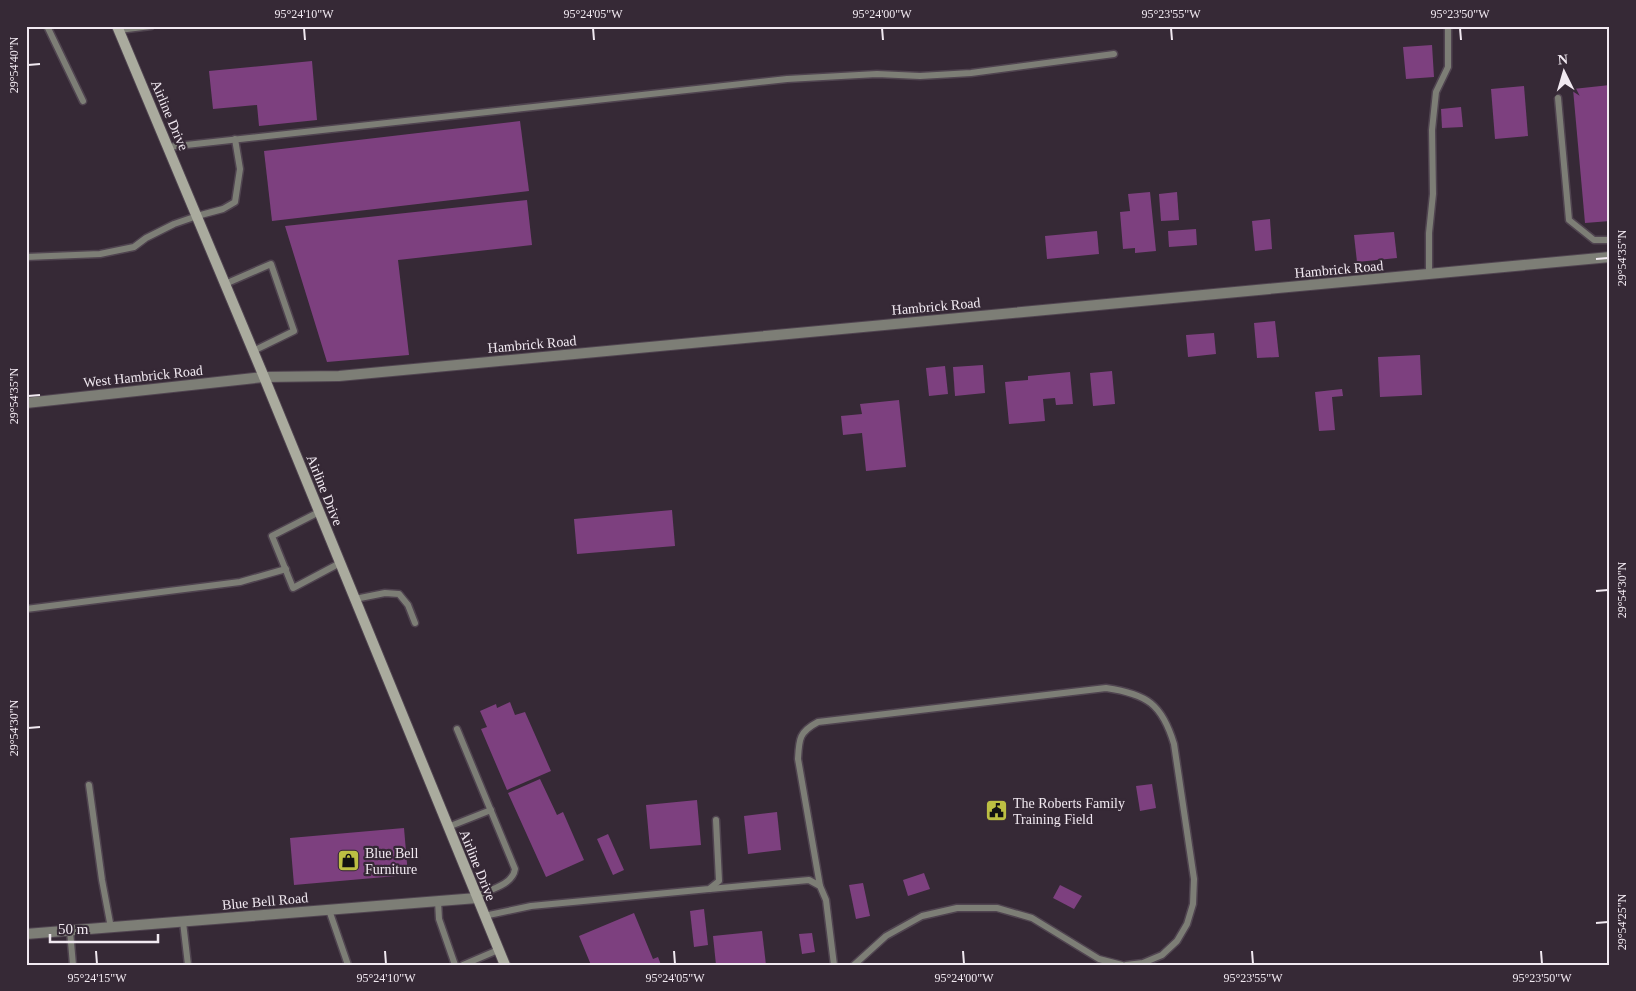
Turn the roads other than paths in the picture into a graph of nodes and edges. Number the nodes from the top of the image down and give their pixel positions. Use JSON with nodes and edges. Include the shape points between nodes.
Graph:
{"nodes":[{"id":1,"x":47,"y":26,"type":"edge"},
{"id":2,"x":151,"y":26,"type":"edge"},
{"id":3,"x":1448,"y":26,"type":"edge"},
{"id":4,"x":118,"y":28,"type":"edge"},
{"id":5,"x":1114,"y":54,"type":"dead end"},
{"id":6,"x":1558,"y":98,"type":"dead end"},
{"id":7,"x":83,"y":100,"type":"dead end"},
{"id":8,"x":236,"y":139,"type":"junction"},
{"id":9,"x":168,"y":147,"type":"junction"},
{"id":10,"x":197,"y":216,"type":"junction"},
{"id":11,"x":1610,"y":240,"type":"edge"},
{"id":12,"x":26,"y":257,"type":"edge"},
{"id":13,"x":1610,"y":257,"type":"edge"},
{"id":14,"x":1429,"y":274,"type":"junction"},
{"id":15,"x":225,"y":284,"type":"junction"},
{"id":16,"x":252,"y":351,"type":"junction"},
{"id":17,"x":264,"y":377,"type":"junction"},
{"id":18,"x":26,"y":403,"type":"edge"},
{"id":19,"x":319,"y":512,"type":"junction"},
{"id":20,"x":340,"y":563,"type":"junction"},
{"id":21,"x":286,"y":569,"type":"junction"},
{"id":22,"x":355,"y":599,"type":"junction"},
{"id":23,"x":26,"y":609,"type":"edge"},
{"id":24,"x":415,"y":623,"type":"dead end"},
{"id":25,"x":458,"y":729,"type":"dead end"},
{"id":26,"x":89,"y":785,"type":"dead end"},
{"id":27,"x":491,"y":810,"type":"junction"},
{"id":28,"x":716,"y":820,"type":"dead end"},
{"id":29,"x":448,"y":827,"type":"junction"},
{"id":30,"x":820,"y":886,"type":"junction"},
{"id":31,"x":709,"y":889,"type":"junction"},
{"id":32,"x":476,"y":897,"type":"junction"},
{"id":33,"x":438,"y":901,"type":"junction"},
{"id":34,"x":329,"y":910,"type":"junction"},
{"id":35,"x":484,"y":916,"type":"junction"},
{"id":36,"x":184,"y":922,"type":"junction"},
{"id":37,"x":111,"y":928,"type":"junction"},
{"id":38,"x":70,"y":931,"type":"junction"},
{"id":39,"x":26,"y":934,"type":"edge"},
{"id":40,"x":498,"y":950,"type":"junction"},
{"id":41,"x":73,"y":965,"type":"edge"},
{"id":42,"x":188,"y":965,"type":"edge"},
{"id":43,"x":348,"y":965,"type":"edge"},
{"id":44,"x":455,"y":965,"type":"edge"},
{"id":45,"x":464,"y":965,"type":"edge"},
{"id":46,"x":505,"y":965,"type":"edge"},
{"id":47,"x":834,"y":965,"type":"edge"},
{"id":48,"x":854,"y":965,"type":"edge"},
{"id":49,"x":1124,"y":965,"type":"edge"}],
"edges":[{"from":1,"to":7,"type":"lane"},
{"from":2,"to":4,"type":"lane"},
{"from":3,"to":14,"type":"lane","via":[[1448,67],[1436,92],[1432,130]]},
{"from":4,"to":9,"type":"main road","name":"Airline Drive"},
{"from":5,"to":8,"type":"lane","via":[[971,73],[787,79]]},
{"from":6,"to":11,"type":"lane","via":[[1568,220],[1594,240]]},
{"from":8,"to":9,"type":"lane"},
{"from":8,"to":10,"type":"lane","via":[[240,169],[235,202]]},
{"from":9,"to":10,"type":"main road","name":"Airline Drive"},
{"from":10,"to":12,"type":"lane","via":[[153,234],[134,247],[100,254]]},
{"from":10,"to":15,"type":"main road","name":"Airline Drive"},
{"from":13,"to":14,"type":"street","name":"Hambrick Road"},
{"from":14,"to":17,"type":"street","name":"Hambrick Road","via":[[339,376]]},
{"from":15,"to":16,"type":"main road","name":"Airline Drive"},
{"from":15,"to":16,"type":"lane","via":[[271,264],[294,331]]},
{"from":16,"to":17,"type":"main road","name":"Airline Drive"},
{"from":17,"to":18,"type":"street","name":"West Hambrick Road"},
{"from":17,"to":19,"type":"main road","name":"Airline Drive"},
{"from":19,"to":20,"type":"main road","name":"Airline Drive"},
{"from":19,"to":21,"type":"lane","via":[[272,536]]},
{"from":20,"to":21,"type":"lane","via":[[293,588]]},
{"from":20,"to":22,"type":"main road","name":"Airline Drive"},
{"from":21,"to":23,"type":"lane","via":[[240,582]]},
{"from":22,"to":24,"type":"lane","via":[[385,593],[399,594],[408,605]]},
{"from":22,"to":29,"type":"main road","name":"Airline Drive"},
{"from":25,"to":27,"type":"lane"},
{"from":26,"to":37,"type":"lane"},
{"from":27,"to":29,"type":"lane"},
{"from":27,"to":32,"type":"lane","via":[[515,869],[514,876]]},
{"from":28,"to":31,"type":"lane","via":[[719,881]]},
{"from":29,"to":32,"type":"main road","name":"Airline Drive"},
{"from":30,"to":31,"type":"lane","via":[[809,880]]},
{"from":30,"to":47,"type":"lane","via":[[826,900]]},
{"from":30,"to":49,"type":"lane","via":[[798,759],[799,741],[806,728],[818,722],[1106,688],[1127,691],[1145,698],[1161,713],[1174,744],[1194,879],[1194,904],[1177,941],[1162,955],[1143,964]]},
{"from":31,"to":35,"type":"lane","via":[[531,906]]},
{"from":32,"to":33,"type":"street","name":"Blue Bell Road"},
{"from":32,"to":35,"type":"main road","name":"Airline Drive"},
{"from":33,"to":34,"type":"street","name":"Blue Bell Road"},
{"from":33,"to":44,"type":"lane","via":[[439,919]]},
{"from":34,"to":36,"type":"street","name":"Blue Bell Road"},
{"from":34,"to":43,"type":"lane"},
{"from":35,"to":40,"type":"main road","name":"Airline Drive"},
{"from":36,"to":37,"type":"street","name":"Blue Bell Road"},
{"from":36,"to":42,"type":"lane"},
{"from":37,"to":38,"type":"street","name":"Blue Bell Road"},
{"from":38,"to":39,"type":"street","name":"Blue Bell Road"},
{"from":38,"to":41,"type":"lane"},
{"from":40,"to":45,"type":"lane"},
{"from":40,"to":46,"type":"main road","name":"Airline Drive"},
{"from":48,"to":49,"type":"lane","via":[[886,936],[922,916],[957,908],[997,908],[1032,918],[1099,959]]}]}
